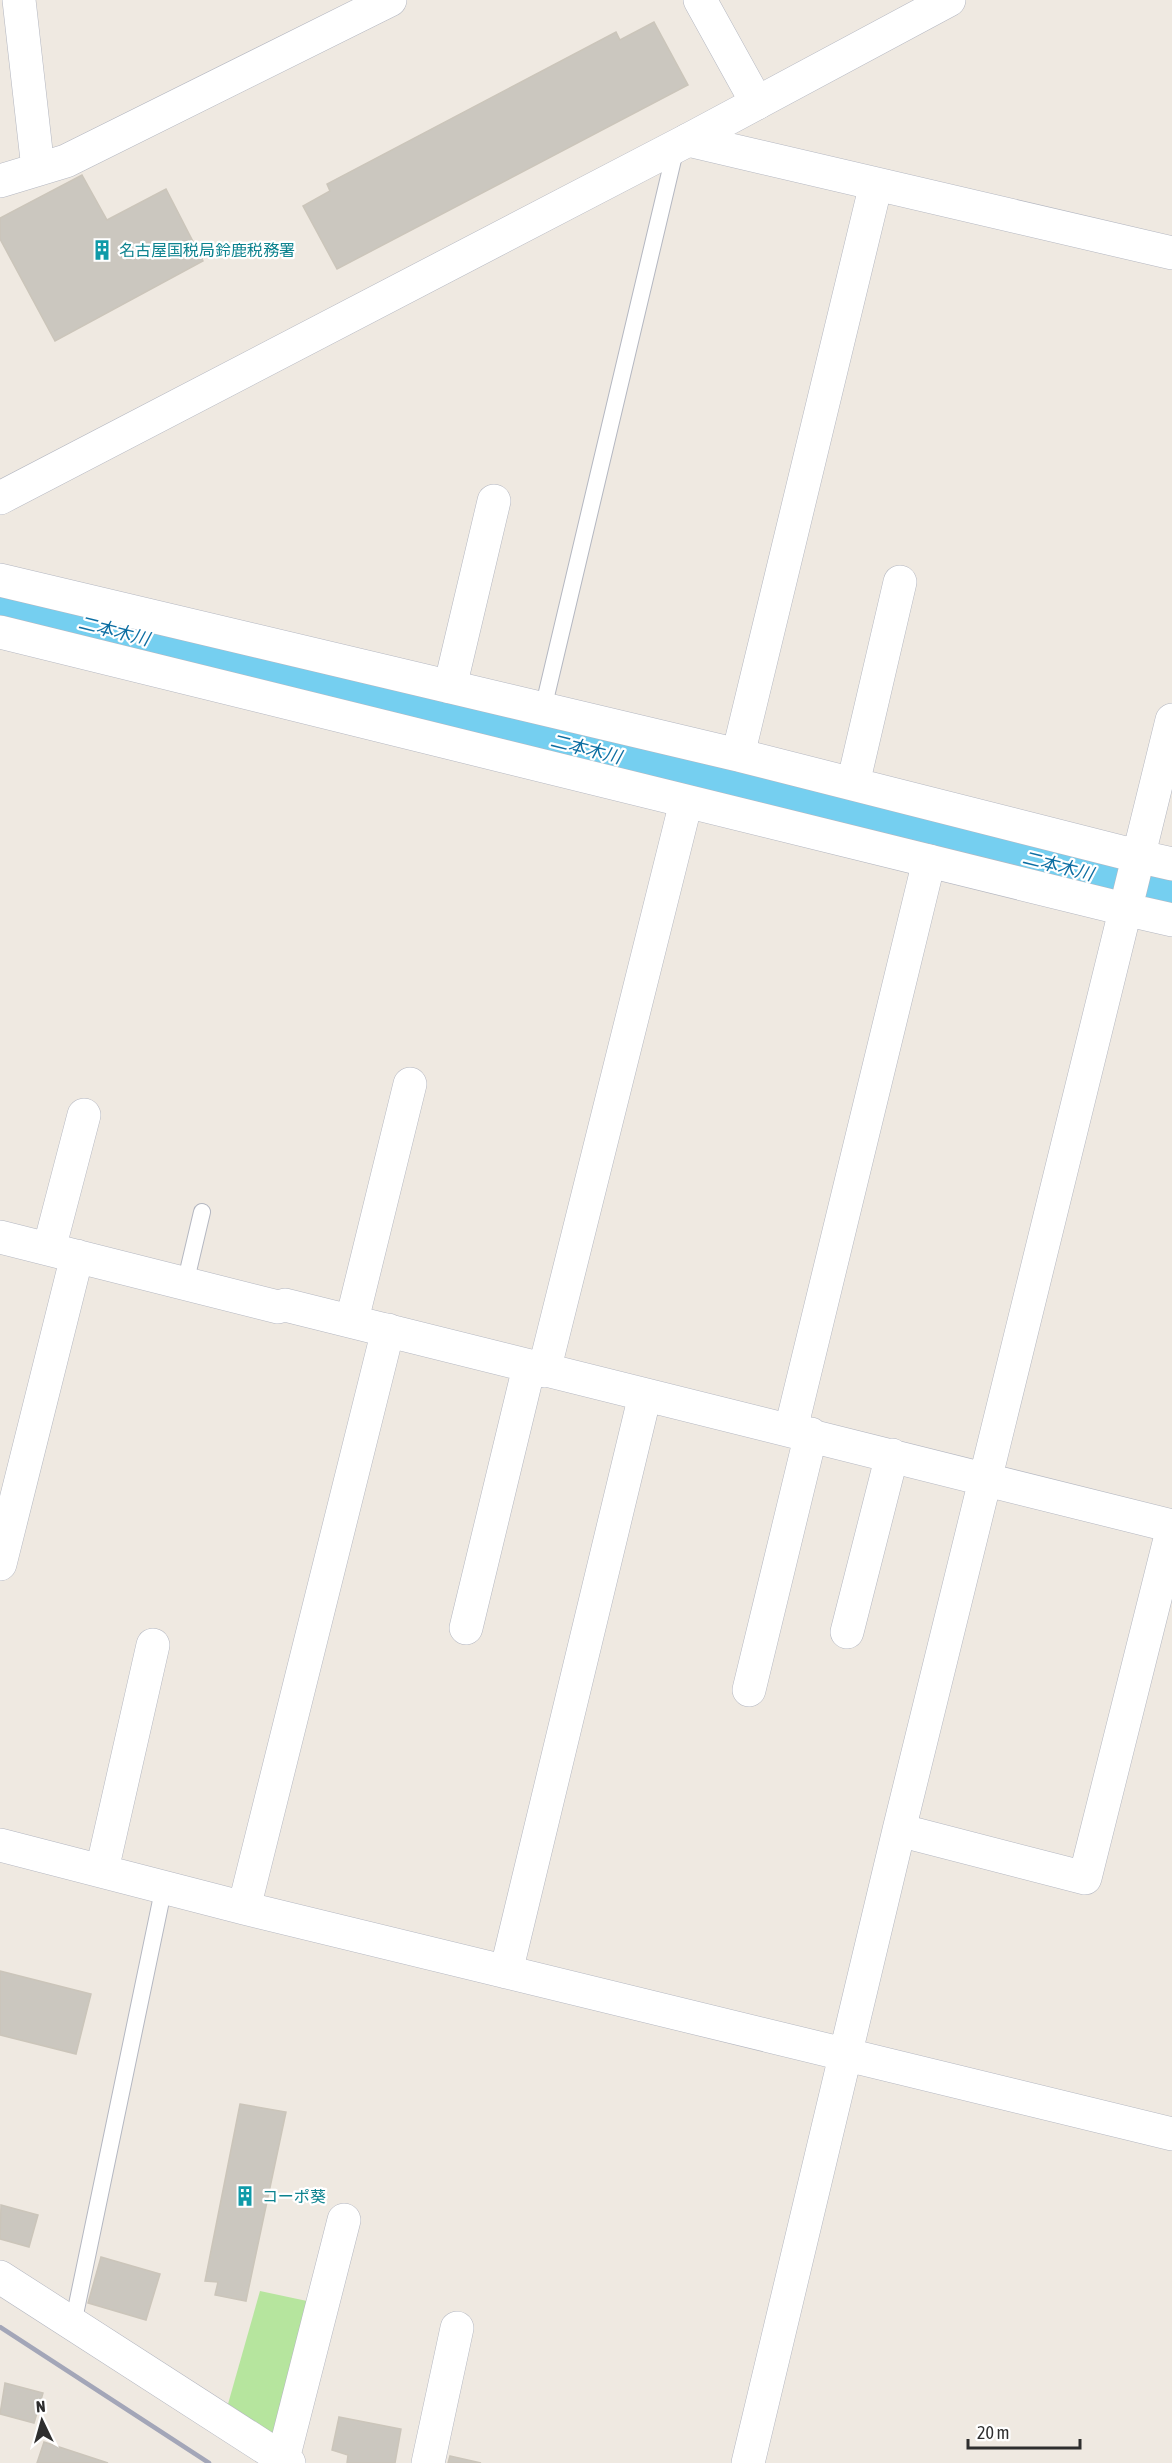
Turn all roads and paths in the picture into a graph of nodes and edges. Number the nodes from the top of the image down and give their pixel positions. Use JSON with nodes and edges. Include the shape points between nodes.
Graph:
{"nodes":[{"id":1,"x":19,"y":0,"type":"edge"},
{"id":2,"x":390,"y":0,"type":"edge"},
{"id":3,"x":700,"y":0,"type":"edge"},
{"id":4,"x":949,"y":0,"type":"edge"},
{"id":5,"x":757,"y":103,"type":"junction"},
{"id":6,"x":682,"y":143,"type":"junction"},
{"id":7,"x":38,"y":170,"type":"junction"},
{"id":8,"x":0,"y":181,"type":"edge"},
{"id":9,"x":876,"y":184,"type":"junction"},
{"id":10,"x":1172,"y":253,"type":"edge"},
{"id":11,"x":0,"y":498,"type":"edge"},
{"id":12,"x":494,"y":501,"type":"dead end"},
{"id":13,"x":0,"y":580,"type":"edge"},
{"id":14,"x":900,"y":582,"type":"dead end"},
{"id":15,"x":0,"y":632,"type":"edge"},
{"id":16,"x":450,"y":687,"type":"junction"},
{"id":17,"x":543,"y":709,"type":"junction"},
{"id":18,"x":1172,"y":720,"type":"edge"},
{"id":19,"x":738,"y":755,"type":"junction"},
{"id":20,"x":853,"y":784,"type":"junction"},
{"id":21,"x":686,"y":802,"type":"junction"},
{"id":22,"x":1137,"y":856,"type":"junction"},
{"id":23,"x":929,"y":861,"type":"junction"},
{"id":24,"x":1172,"y":864,"type":"edge"},
{"id":25,"x":1124,"y":909,"type":"junction"},
{"id":26,"x":1172,"y":920,"type":"edge"},
{"id":27,"x":410,"y":1084,"type":"dead end"},
{"id":28,"x":84,"y":1115,"type":"dead end"},
{"id":29,"x":201,"y":1212,"type":"dead end"},
{"id":30,"x":0,"y":1237,"type":"edge"},
{"id":31,"x":63,"y":1253,"type":"junction"},
{"id":32,"x":185,"y":1284,"type":"junction"},
{"id":33,"x":352,"y":1320,"type":"junction"},
{"id":34,"x":388,"y":1330,"type":"junction"},
{"id":35,"x":537,"y":1369,"type":"junction"},
{"id":36,"x":645,"y":1395,"type":"junction"},
{"id":37,"x":801,"y":1432,"type":"junction"},
{"id":38,"x":892,"y":1455,"type":"junction"},
{"id":39,"x":986,"y":1480,"type":"junction"},
{"id":40,"x":1172,"y":1526,"type":"edge"},
{"id":41,"x":1172,"y":1531,"type":"edge"},
{"id":42,"x":0,"y":1564,"type":"edge"},
{"id":43,"x":466,"y":1628,"type":"dead end"},
{"id":44,"x":847,"y":1632,"type":"dead end"},
{"id":45,"x":153,"y":1645,"type":"dead end"},
{"id":46,"x":749,"y":1690,"type":"dead end"},
{"id":47,"x":899,"y":1830,"type":"junction"},
{"id":48,"x":0,"y":1845,"type":"edge"},
{"id":49,"x":102,"y":1870,"type":"junction"},
{"id":50,"x":164,"y":1886,"type":"junction"},
{"id":51,"x":244,"y":1908,"type":"junction"},
{"id":52,"x":506,"y":1972,"type":"junction"},
{"id":53,"x":846,"y":2055,"type":"junction"},
{"id":54,"x":1172,"y":2134,"type":"edge"},
{"id":55,"x":344,"y":2220,"type":"dead end"},
{"id":56,"x":0,"y":2277,"type":"edge"},
{"id":57,"x":73,"y":2324,"type":"junction"},
{"id":58,"x":457,"y":2328,"type":"dead end"},
{"id":59,"x":286,"y":2461,"type":"edge"},
{"id":60,"x":428,"y":2463,"type":"edge"},
{"id":61,"x":748,"y":2463,"type":"edge"}],
"edges":[{"from":1,"to":7,"type":"street"},
{"from":2,"to":7,"type":"street","via":[[66,161]]},
{"from":3,"to":5,"type":"street"},
{"from":4,"to":5,"type":"street"},
{"from":5,"to":6,"type":"street"},
{"from":6,"to":9,"type":"street"},
{"from":6,"to":11,"type":"street"},
{"from":6,"to":17,"type":"lane"},
{"from":7,"to":8,"type":"street"},
{"from":9,"to":10,"type":"street"},
{"from":9,"to":19,"type":"street"},
{"from":12,"to":16,"type":"street"},
{"from":13,"to":16,"type":"street"},
{"from":14,"to":20,"type":"street"},
{"from":15,"to":21,"type":"street"},
{"from":16,"to":17,"type":"street"},
{"from":17,"to":19,"type":"street"},
{"from":18,"to":22,"type":"street"},
{"from":19,"to":20,"type":"street"},
{"from":20,"to":22,"type":"street"},
{"from":21,"to":23,"type":"street"},
{"from":21,"to":35,"type":"street"},
{"from":22,"to":24,"type":"street"},
{"from":22,"to":25,"type":"street"},
{"from":23,"to":25,"type":"street"},
{"from":23,"to":37,"type":"street"},
{"from":25,"to":26,"type":"street"},
{"from":25,"to":39,"type":"street"},
{"from":27,"to":33,"type":"street"},
{"from":28,"to":31,"type":"street"},
{"from":29,"to":32,"type":"lane"},
{"from":30,"to":31,"type":"street"},
{"from":31,"to":32,"type":"street"},
{"from":31,"to":42,"type":"street"},
{"from":32,"to":33,"type":"street"},
{"from":33,"to":34,"type":"street"},
{"from":34,"to":35,"type":"street"},
{"from":34,"to":51,"type":"street"},
{"from":35,"to":36,"type":"street"},
{"from":35,"to":43,"type":"street"},
{"from":36,"to":37,"type":"street"},
{"from":36,"to":52,"type":"street"},
{"from":37,"to":38,"type":"street"},
{"from":37,"to":46,"type":"street"},
{"from":38,"to":39,"type":"street"},
{"from":38,"to":44,"type":"street"},
{"from":39,"to":40,"type":"street"},
{"from":39,"to":47,"type":"street"},
{"from":41,"to":47,"type":"street","via":[[1085,1878]]},
{"from":45,"to":49,"type":"street"},
{"from":47,"to":53,"type":"street"},
{"from":48,"to":49,"type":"street"},
{"from":49,"to":50,"type":"street"},
{"from":50,"to":51,"type":"street"},
{"from":50,"to":57,"type":"lane"},
{"from":51,"to":52,"type":"street"},
{"from":52,"to":53,"type":"street"},
{"from":53,"to":54,"type":"street"},
{"from":53,"to":61,"type":"street"},
{"from":55,"to":59,"type":"street"},
{"from":56,"to":57,"type":"street"},
{"from":57,"to":59,"type":"street"},
{"from":58,"to":60,"type":"street"}]}
